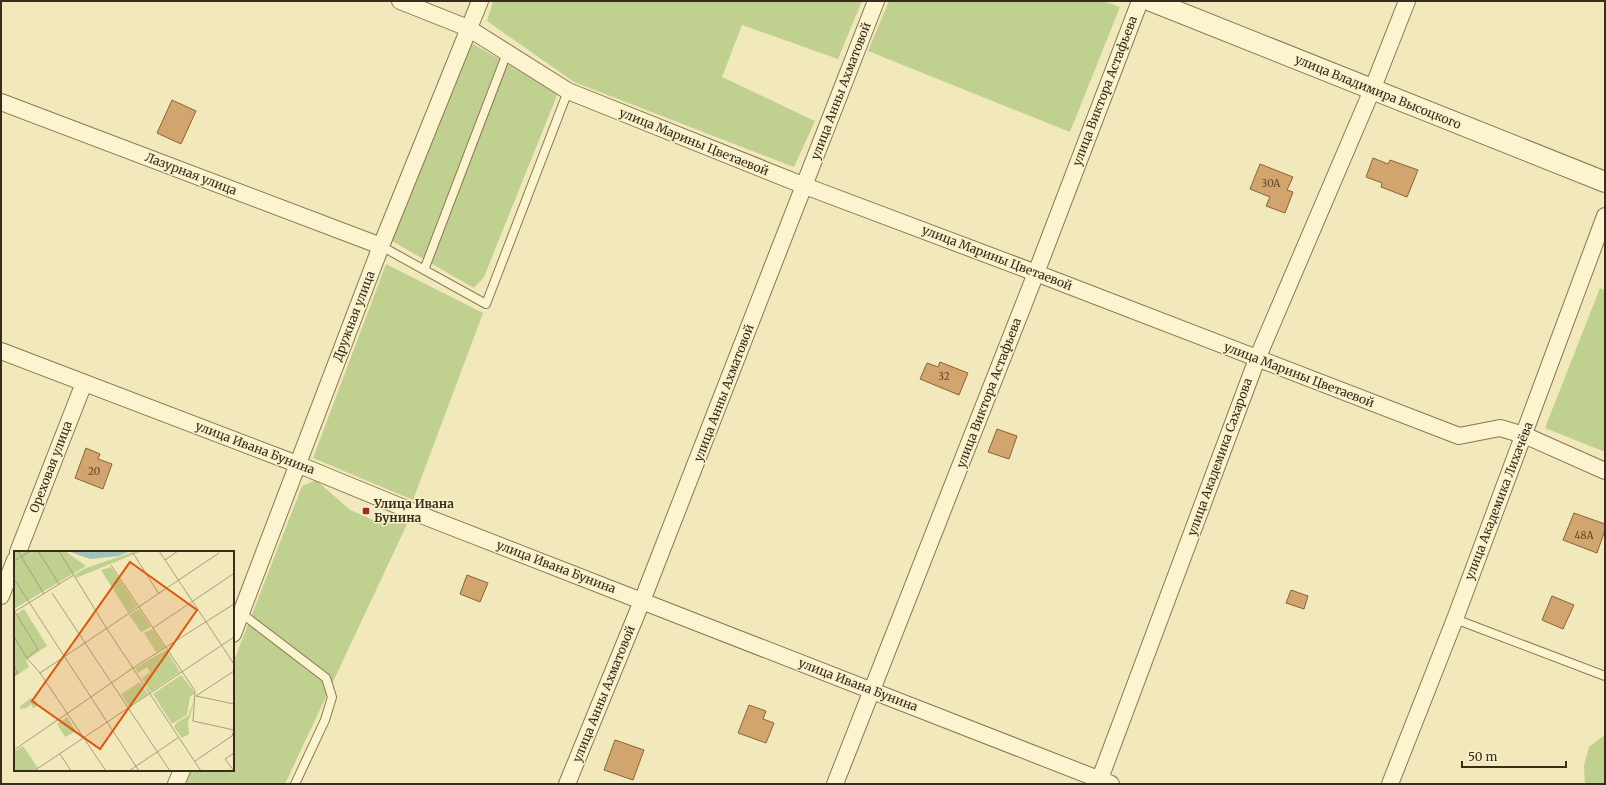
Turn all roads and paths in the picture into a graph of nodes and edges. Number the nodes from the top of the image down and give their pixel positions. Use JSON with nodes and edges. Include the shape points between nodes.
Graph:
{"nodes":[{"id":1,"x":400,"y":1,"type":"edge"},
{"id":2,"x":480,"y":1,"type":"edge"},
{"id":3,"x":876,"y":1,"type":"edge"},
{"id":4,"x":1140,"y":1,"type":"edge"},
{"id":5,"x":1151,"y":1,"type":"edge"},
{"id":6,"x":1407,"y":1,"type":"edge"},
{"id":7,"x":468,"y":28,"type":"junction"},
{"id":8,"x":507,"y":53,"type":"junction"},
{"id":9,"x":1372,"y":90,"type":"junction"},
{"id":10,"x":568,"y":92,"type":"junction"},
{"id":11,"x":1,"y":102,"type":"edge"},
{"id":12,"x":1605,"y":182,"type":"edge"},
{"id":13,"x":804,"y":186,"type":"junction"},
{"id":14,"x":1605,"y":216,"type":"edge"},
{"id":15,"x":381,"y":246,"type":"junction"},
{"id":16,"x":424,"y":270,"type":"junction"},
{"id":17,"x":1036,"y":273,"type":"junction"},
{"id":18,"x":1,"y":351,"type":"edge"},
{"id":19,"x":1257,"y":358,"type":"junction"},
{"id":20,"x":84,"y":383,"type":"junction"},
{"id":21,"x":1524,"y":435,"type":"junction"},
{"id":22,"x":297,"y":464,"type":"junction"},
{"id":23,"x":1605,"y":471,"type":"edge"},
{"id":24,"x":18,"y":551,"type":"edge"},
{"id":25,"x":14,"y":563,"type":"edge"},
{"id":26,"x":1,"y":596,"type":"edge"},
{"id":27,"x":642,"y":601,"type":"junction"},
{"id":28,"x":241,"y":613,"type":"junction"},
{"id":29,"x":1455,"y":619,"type":"junction"},
{"id":30,"x":234,"y":631,"type":"edge"},
{"id":31,"x":1605,"y":676,"type":"edge"},
{"id":32,"x":872,"y":691,"type":"junction"},
{"id":33,"x":182,"y":771,"type":"edge"},
{"id":34,"x":1103,"y":782,"type":"edge"},
{"id":35,"x":176,"y":784,"type":"edge"},
{"id":36,"x":296,"y":784,"type":"edge"},
{"id":37,"x":567,"y":784,"type":"edge"},
{"id":38,"x":835,"y":784,"type":"edge"},
{"id":39,"x":1390,"y":784,"type":"edge"}],
"edges":[{"from":1,"to":7,"type":"street","name":"улица Марины Цветаевой"},
{"from":2,"to":7,"type":"street","name":"Дружная улица"},
{"from":3,"to":13,"type":"street","name":"улица Анны Ахматовой"},
{"from":4,"to":17,"type":"street","name":"улица Виктора Астафьева"},
{"from":5,"to":9,"type":"street","name":"улица Владимира Высоцкого"},
{"from":6,"to":9,"type":"street","name":"улица Академика Сахарова"},
{"from":7,"to":8,"type":"street","name":"улица Марины Цветаевой"},
{"from":7,"to":15,"type":"street","name":"Дружная улица"},
{"from":8,"to":10,"type":"street","name":"улица Марины Цветаевой"},
{"from":8,"to":16,"type":"lane"},
{"from":9,"to":12,"type":"street","name":"улица Владимира Высоцкого"},
{"from":9,"to":19,"type":"street","name":"улица Академика Сахарова"},
{"from":10,"to":13,"type":"street","name":"улица Марины Цветаевой"},
{"from":10,"to":16,"type":"lane","via":[[486,304]]},
{"from":11,"to":15,"type":"street","name":"Лазурная улица"},
{"from":13,"to":17,"type":"street","name":"улица Марины Цветаевой"},
{"from":13,"to":27,"type":"street","name":"улица Анны Ахматовой"},
{"from":14,"to":21,"type":"street","name":"улица Академика Лихачёва"},
{"from":15,"to":16,"type":"lane"},
{"from":15,"to":22,"type":"street","name":"Дружная улица"},
{"from":17,"to":19,"type":"street","name":"улица Марины Цветаевой"},
{"from":17,"to":32,"type":"street","name":"улица Виктора Астафьева"},
{"from":18,"to":20,"type":"street","name":"улица Ивана Бунина"},
{"from":19,"to":21,"type":"street","name":"улица Марины Цветаевой","via":[[1459,436],[1500,428]]},
{"from":19,"to":34,"type":"street","name":"улица Академика Сахарова"},
{"from":20,"to":22,"type":"street","name":"улица Ивана Бунина"},
{"from":20,"to":24,"type":"street","name":"Ореховая улица"},
{"from":21,"to":23,"type":"street","name":"улица Марины Цветаевой"},
{"from":21,"to":29,"type":"street","name":"улица Академика Лихачёва"},
{"from":22,"to":27,"type":"street","name":"улица Ивана Бунина"},
{"from":22,"to":28,"type":"street","name":"Дружная улица"},
{"from":25,"to":26,"type":"street"},
{"from":27,"to":32,"type":"street","name":"улица Ивана Бунина"},
{"from":27,"to":37,"type":"street","name":"улица Анны Ахматовой"},
{"from":28,"to":30,"type":"street","name":"Дружная улица"},
{"from":28,"to":36,"type":"lane","via":[[326,678],[332,697],[325,720]]},
{"from":29,"to":31,"type":"lane"},
{"from":29,"to":39,"type":"street","name":"улица Академика Лихачёва"},
{"from":32,"to":34,"type":"street","name":"улица Ивана Бунина"},
{"from":32,"to":38,"type":"street","name":"улица Виктора Астафьева"},
{"from":33,"to":35,"type":"street"}]}
